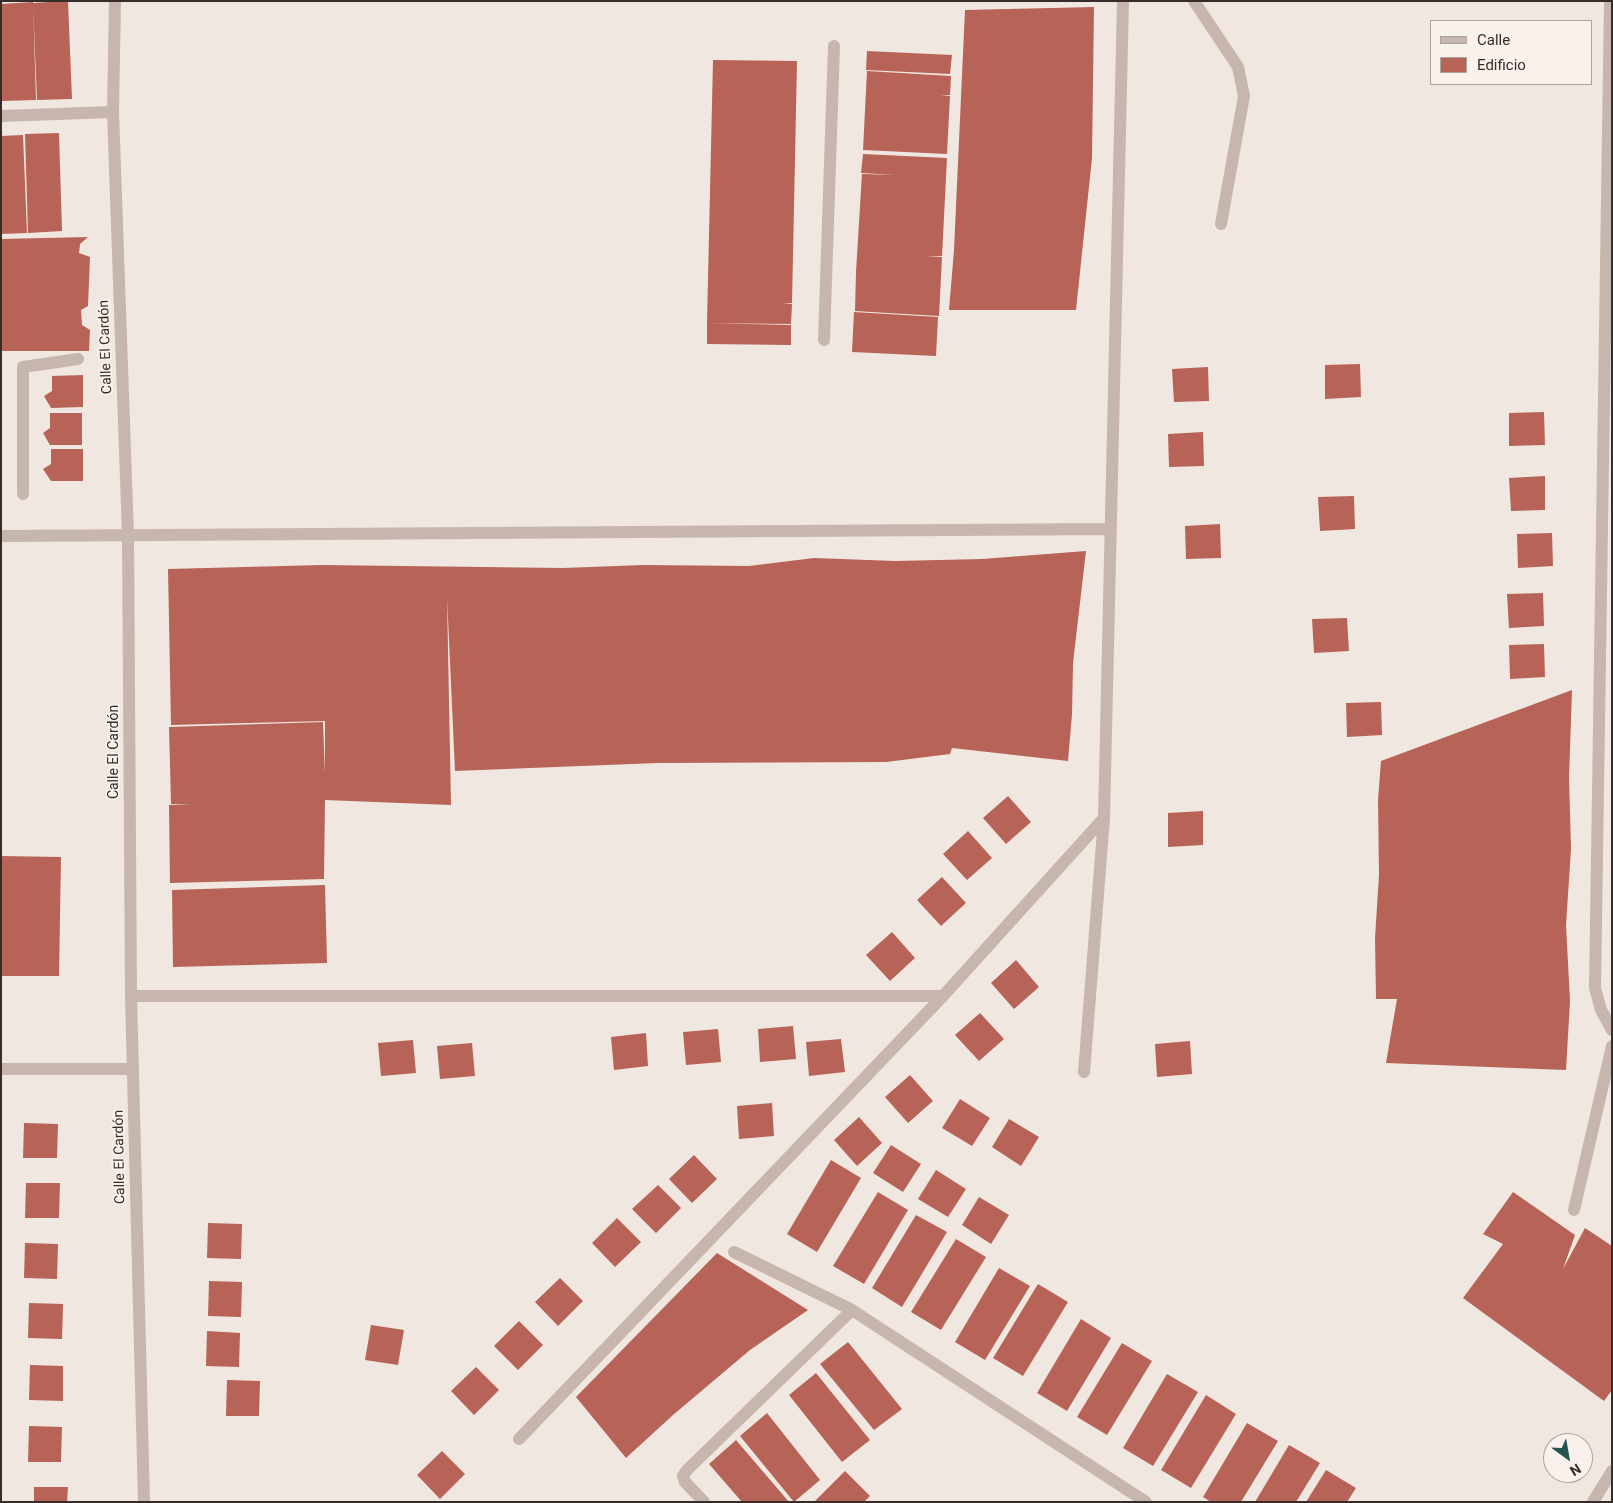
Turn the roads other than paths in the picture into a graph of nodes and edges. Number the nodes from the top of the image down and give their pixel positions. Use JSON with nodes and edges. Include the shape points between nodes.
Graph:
{"nodes":[{"id":1,"x":115,"y":1,"type":"edge"},
{"id":2,"x":1124,"y":1,"type":"edge"},
{"id":3,"x":1194,"y":1,"type":"edge"},
{"id":4,"x":1610,"y":1,"type":"edge"},
{"id":5,"x":834,"y":46,"type":"dead end"},
{"id":6,"x":113,"y":112,"type":"junction"},
{"id":7,"x":1,"y":116,"type":"edge"},
{"id":8,"x":1221,"y":224,"type":"dead end"},
{"id":9,"x":824,"y":340,"type":"dead end"},
{"id":10,"x":78,"y":360,"type":"dead end"},
{"id":11,"x":23,"y":494,"type":"dead end"},
{"id":12,"x":1110,"y":529,"type":"junction"},
{"id":13,"x":128,"y":535,"type":"junction"},
{"id":14,"x":1,"y":536,"type":"edge"},
{"id":15,"x":1104,"y":818,"type":"junction"},
{"id":16,"x":131,"y":996,"type":"junction"},
{"id":17,"x":943,"y":996,"type":"junction"},
{"id":18,"x":1612,"y":1030,"type":"edge"},
{"id":19,"x":1612,"y":1046,"type":"edge"},
{"id":20,"x":1,"y":1069,"type":"edge"},
{"id":21,"x":133,"y":1069,"type":"junction"},
{"id":22,"x":1084,"y":1072,"type":"dead end"},
{"id":23,"x":1574,"y":1210,"type":"dead end"},
{"id":24,"x":734,"y":1252,"type":"dead end"},
{"id":25,"x":852,"y":1310,"type":"junction"},
{"id":26,"x":519,"y":1439,"type":"dead end"},
{"id":27,"x":1612,"y":1471,"type":"edge"},
{"id":28,"x":1145,"y":1501,"type":"edge"},
{"id":29,"x":144,"y":1502,"type":"edge"},
{"id":30,"x":704,"y":1502,"type":"edge"},
{"id":31,"x":1593,"y":1502,"type":"edge"}],
"edges":[{"from":1,"to":6,"type":"street","name":"Calle El Cardón"},
{"from":2,"to":12,"type":"street"},
{"from":3,"to":8,"type":"street","via":[[1238,67],[1244,96]]},
{"from":4,"to":18,"type":"street","via":[[1595,988],[1600,1010]]},
{"from":5,"to":9,"type":"street"},
{"from":6,"to":7,"type":"street"},
{"from":6,"to":13,"type":"street","name":"Calle El Cardón"},
{"from":10,"to":11,"type":"street","via":[[23,367]]},
{"from":12,"to":13,"type":"street"},
{"from":12,"to":15,"type":"street"},
{"from":13,"to":14,"type":"street"},
{"from":13,"to":16,"type":"street","name":"Calle El Cardón"},
{"from":15,"to":17,"type":"street"},
{"from":15,"to":22,"type":"street"},
{"from":16,"to":17,"type":"street"},
{"from":16,"to":21,"type":"street","name":"Calle El Cardón"},
{"from":17,"to":26,"type":"street"},
{"from":19,"to":23,"type":"street"},
{"from":20,"to":21,"type":"street"},
{"from":21,"to":29,"type":"street","name":"Calle El Cardón"},
{"from":24,"to":25,"type":"street"},
{"from":25,"to":28,"type":"street"},
{"from":25,"to":30,"type":"street","via":[[687,1470],[683,1476],[686,1482]]},
{"from":27,"to":31,"type":"street"}]}
